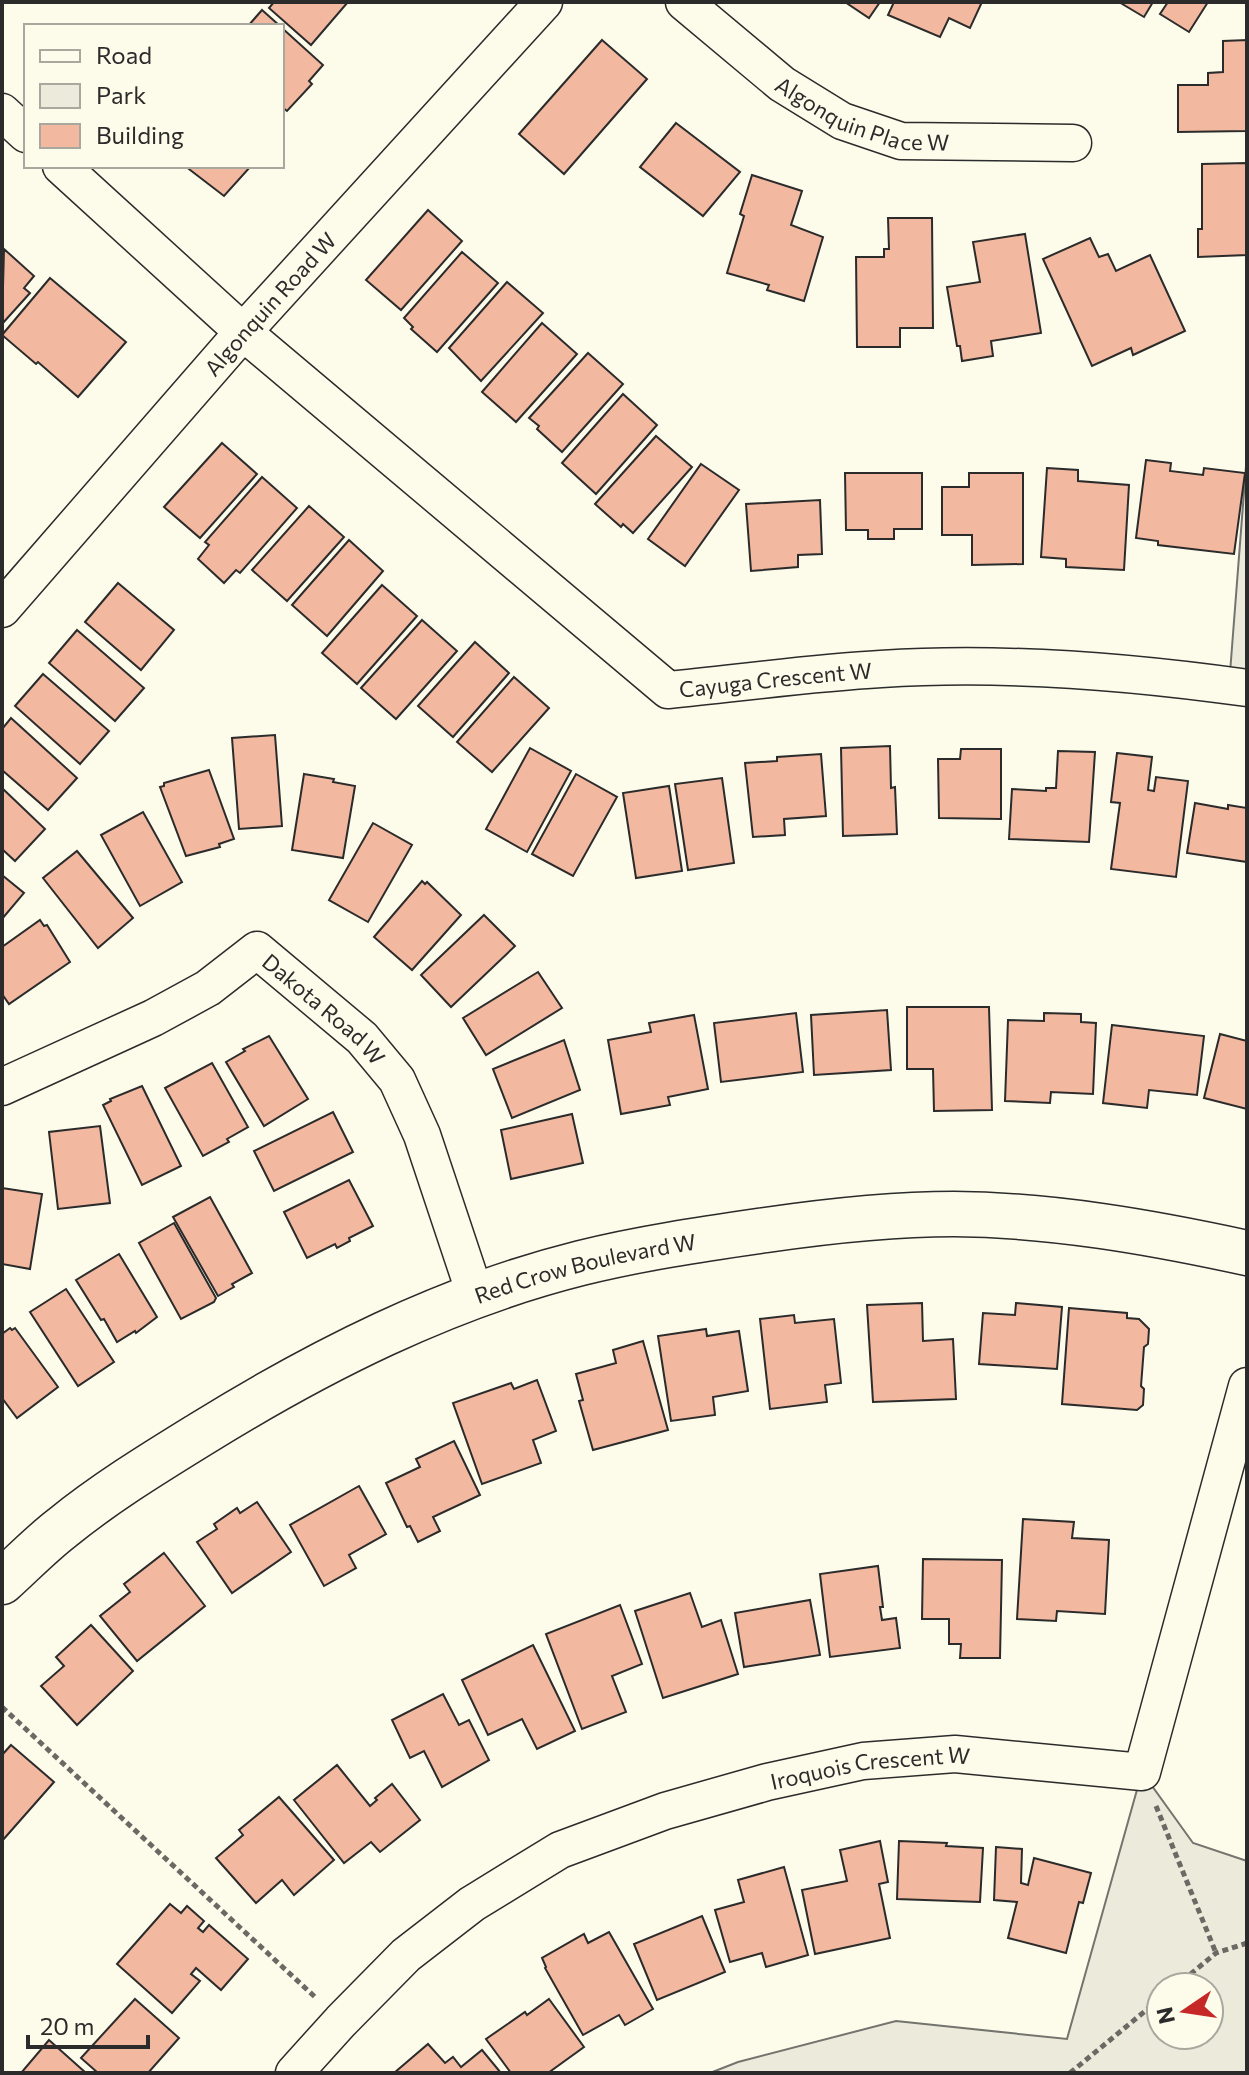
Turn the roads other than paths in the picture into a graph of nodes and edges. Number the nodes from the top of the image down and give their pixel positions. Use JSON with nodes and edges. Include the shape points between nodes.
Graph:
{"nodes":[{"id":1,"x":544,"y":2,"type":"edge"},
{"id":2,"x":684,"y":2,"type":"edge"},
{"id":3,"x":2,"y":112,"type":"edge"},
{"id":4,"x":24,"y":132,"type":"edge"},
{"id":5,"x":1073,"y":143,"type":"dead end"},
{"id":6,"x":63,"y":168,"type":"edge"},
{"id":7,"x":243,"y":332,"type":"junction"},
{"id":8,"x":2,"y":609,"type":"edge"},
{"id":9,"x":1247,"y":688,"type":"edge"},
{"id":10,"x":2,"y":1087,"type":"edge"},
{"id":11,"x":1247,"y":1253,"type":"edge"},
{"id":12,"x":476,"y":1297,"type":"junction"},
{"id":13,"x":1247,"y":1386,"type":"edge"},
{"id":14,"x":2,"y":1582,"type":"edge"},
{"id":15,"x":294,"y":2073,"type":"edge"}],
"edges":[{"from":1,"to":7,"type":"street","name":"Algonquin Road W"},
{"from":2,"to":5,"type":"street","name":"Algonquin Place W","via":[[782,84],[842,121],[901,141]]},
{"from":3,"to":4,"type":"street"},
{"from":6,"to":7,"type":"street","name":"Cayuga Crescent W"},
{"from":7,"to":8,"type":"street","name":"Algonquin Road W"},
{"from":7,"to":9,"type":"street","name":"Cayuga Crescent W","via":[[668,690],[882,668],[996,667],[1122,673]]},
{"from":10,"to":12,"type":"street","name":"Dakota Road W","via":[[153,1018],[208,988],[257,950],[362,1038],[397,1080],[422,1135]]},
{"from":11,"to":12,"type":"street","name":"Red Crow Boulevard W","via":[[1066,1220],[953,1214],[829,1221],[580,1263]]},
{"from":12,"to":14,"type":"street","name":"Red Crow Boulevard W","via":[[373,1338],[263,1396],[61,1528]]},
{"from":13,"to":15,"type":"street","name":"Iroquois Crescent W","via":[[1142,1772],[955,1754],[863,1761],[665,1811],[560,1850],[472,1904],[406,1955]]}]}
